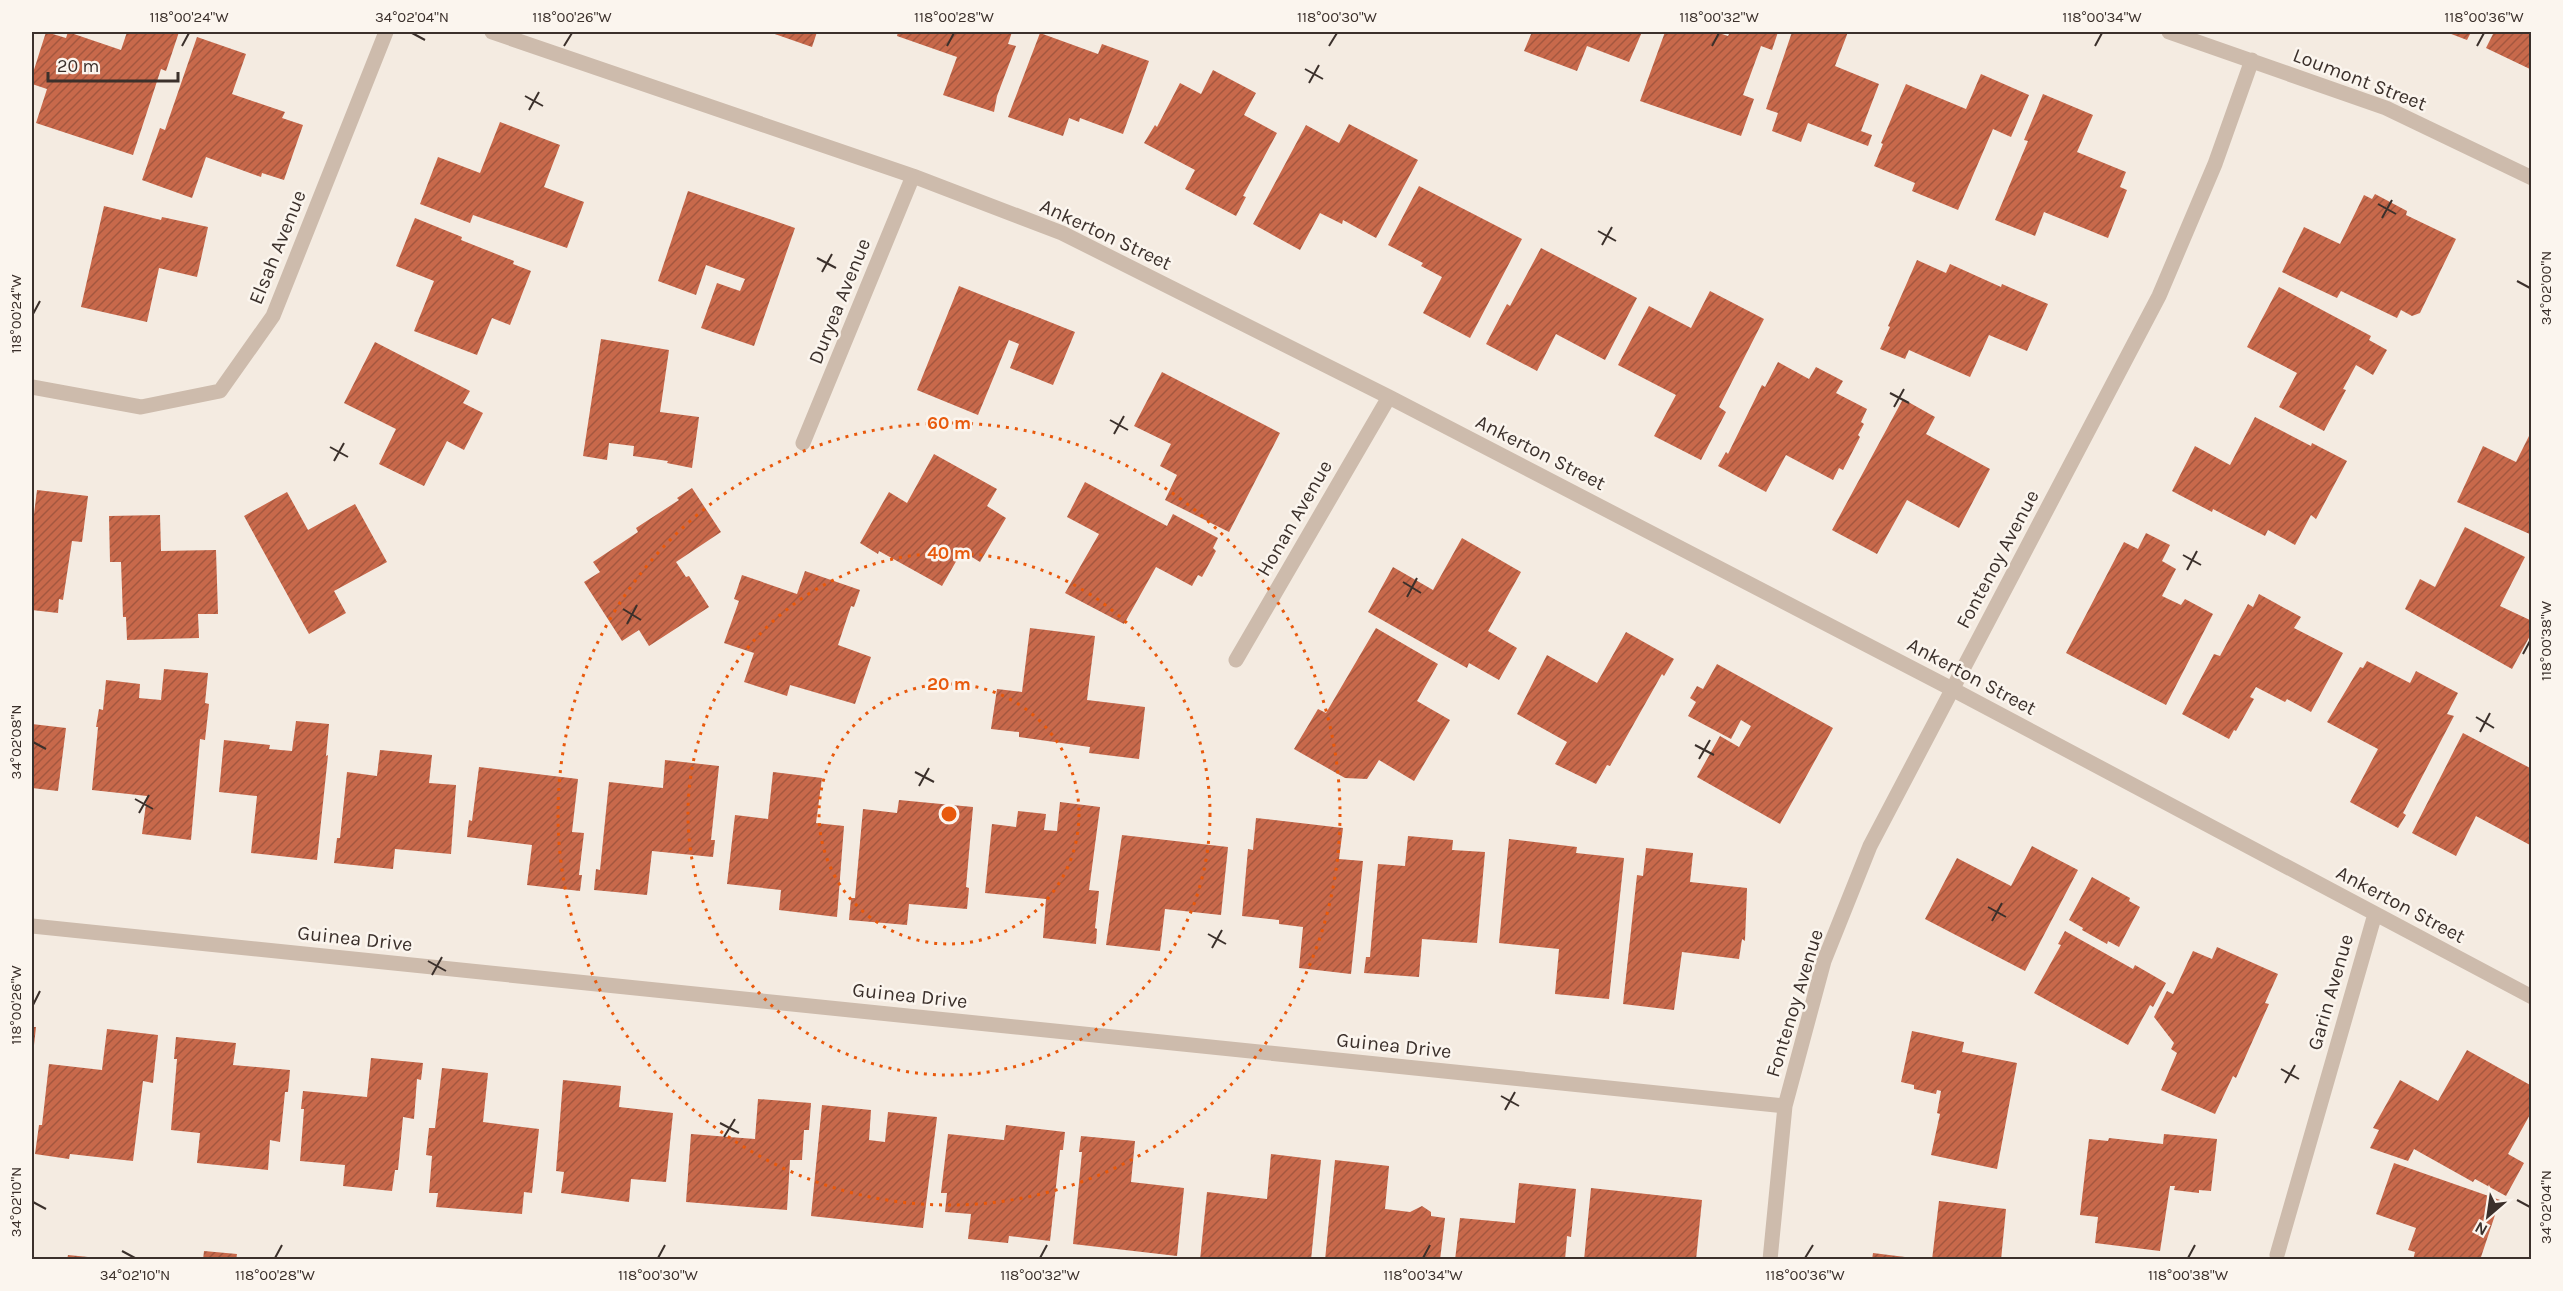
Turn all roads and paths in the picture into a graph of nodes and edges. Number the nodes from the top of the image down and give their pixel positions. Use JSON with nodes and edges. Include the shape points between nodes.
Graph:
{"nodes":[{"id":1,"x":386,"y":32,"type":"edge"},
{"id":2,"x":492,"y":32,"type":"edge"},
{"id":3,"x":2169,"y":32,"type":"edge"},
{"id":4,"x":2252,"y":60,"type":"junction"},
{"id":5,"x":913,"y":176,"type":"junction"},
{"id":6,"x":2532,"y":178,"type":"edge"},
{"id":7,"x":32,"y":387,"type":"edge"},
{"id":8,"x":1389,"y":397,"type":"junction"},
{"id":9,"x":803,"y":443,"type":"dead end"},
{"id":10,"x":1236,"y":660,"type":"dead end"},
{"id":11,"x":1952,"y":689,"type":"junction"},
{"id":12,"x":2375,"y":914,"type":"junction"},
{"id":13,"x":32,"y":926,"type":"edge"},
{"id":14,"x":2532,"y":997,"type":"edge"},
{"id":15,"x":1785,"y":1106,"type":"junction"},
{"id":16,"x":2277,"y":1255,"type":"dead end"},
{"id":17,"x":1770,"y":1260,"type":"edge"}],
"edges":[{"from":1,"to":7,"type":"street","name":"Elsah Avenue","via":[[273,316],[220,391],[141,407]]},
{"from":2,"to":5,"type":"street","name":"Ankerton Street"},
{"from":3,"to":4,"type":"street","name":"Loumont Street"},
{"from":4,"to":6,"type":"street","name":"Loumont Street","via":[[2386,108]]},
{"from":4,"to":11,"type":"street","name":"Fontenoy Avenue","via":[[2216,164],[2159,296]]},
{"from":5,"to":8,"type":"street","name":"Ankerton Street","via":[[1062,233]]},
{"from":5,"to":9,"type":"street","name":"Duryea Avenue"},
{"from":8,"to":10,"type":"street","name":"Honan Avenue"},
{"from":8,"to":11,"type":"street","name":"Ankerton Street"},
{"from":11,"to":12,"type":"street","name":"Ankerton Street"},
{"from":11,"to":15,"type":"street","name":"Fontenoy Avenue","via":[[1870,846],[1824,961]]},
{"from":12,"to":14,"type":"street","name":"Ankerton Street"},
{"from":12,"to":16,"type":"street","name":"Garin Avenue"},
{"from":13,"to":15,"type":"street","name":"Guinea Drive"},
{"from":15,"to":17,"type":"street","name":"Fontenoy Avenue"}]}
